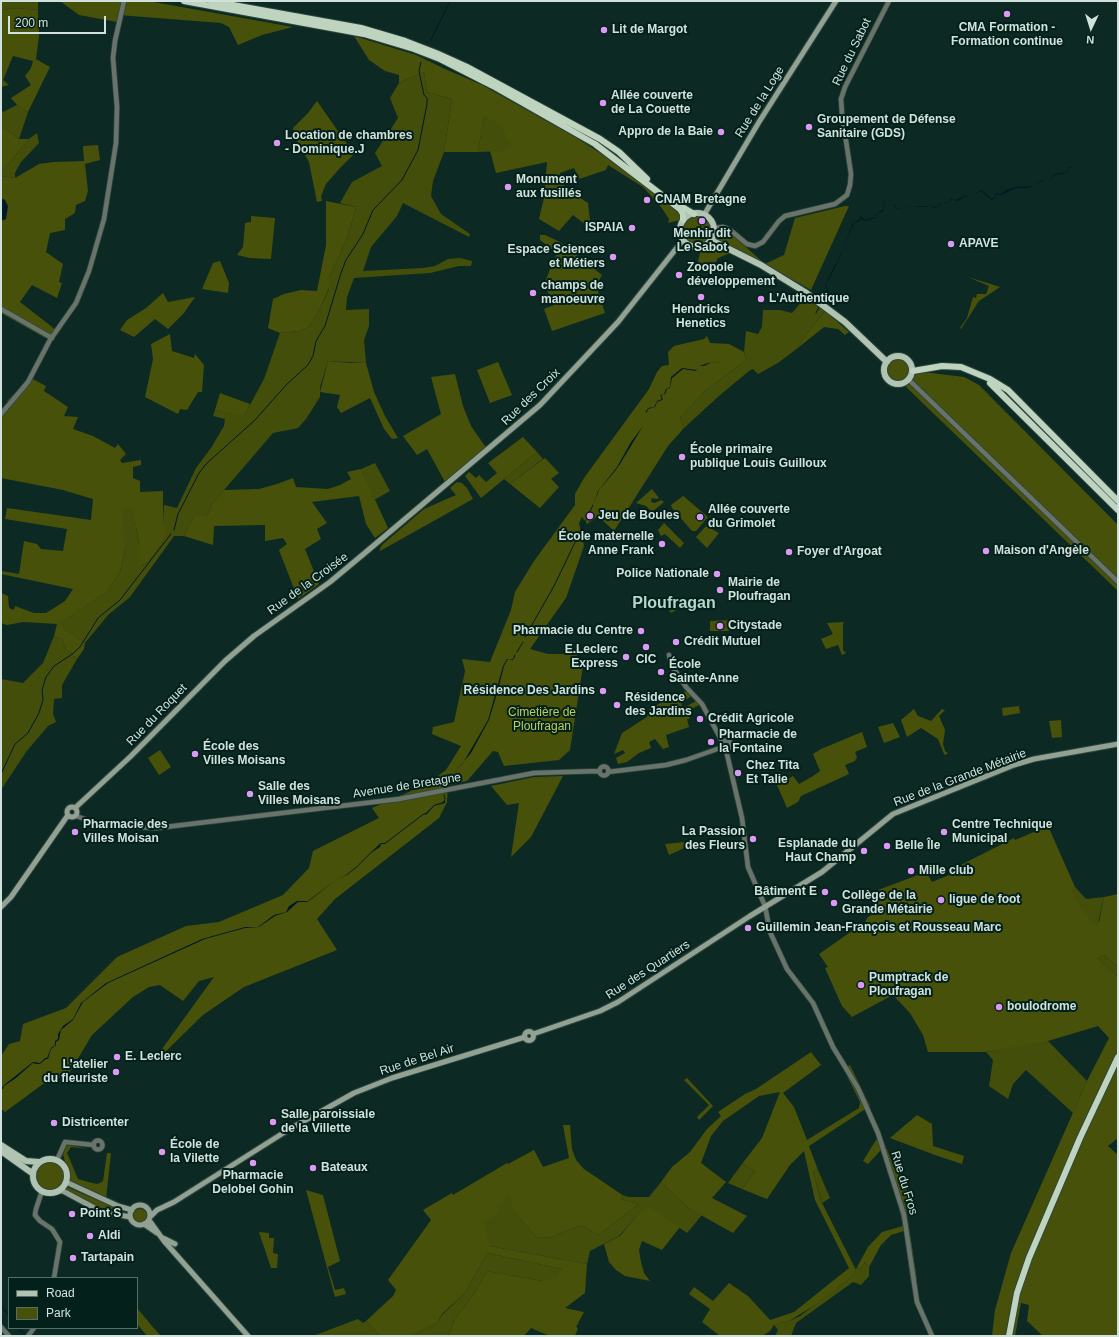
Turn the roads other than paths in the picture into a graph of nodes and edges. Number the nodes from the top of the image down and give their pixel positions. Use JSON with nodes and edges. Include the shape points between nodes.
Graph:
{"nodes":[{"id":1,"x":124,"y":1,"type":"edge"},
{"id":2,"x":184,"y":1,"type":"edge"},
{"id":3,"x":211,"y":1,"type":"edge"},
{"id":4,"x":836,"y":1,"type":"edge"},
{"id":5,"x":889,"y":1,"type":"edge"},
{"id":6,"x":706,"y":212,"type":"junction"},
{"id":7,"x":694,"y":214,"type":"junction"},
{"id":8,"x":683,"y":220,"type":"junction"},
{"id":9,"x":714,"y":228,"type":"junction"},
{"id":10,"x":683,"y":240,"type":"junction"},
{"id":11,"x":711,"y":240,"type":"junction"},
{"id":12,"x":1,"y":310,"type":"edge"},
{"id":13,"x":51,"y":339,"type":"junction"},
{"id":14,"x":887,"y":362,"type":"junction"},
{"id":15,"x":913,"y":371,"type":"junction"},
{"id":16,"x":982,"y":375,"type":"junction"},
{"id":17,"x":909,"y":380,"type":"junction"},
{"id":18,"x":1,"y":414,"type":"edge"},
{"id":19,"x":1118,"y":501,"type":"edge"},
{"id":20,"x":1118,"y":510,"type":"edge"},
{"id":21,"x":373,"y":547,"type":"joint"},
{"id":22,"x":1118,"y":582,"type":"edge"},
{"id":23,"x":254,"y":636,"type":"joint"},
{"id":24,"x":669,"y":655,"type":"dead end"},
{"id":25,"x":1118,"y":744,"type":"edge"},
{"id":26,"x":724,"y":747,"type":"junction"},
{"id":27,"x":75,"y":808,"type":"junction"},
{"id":28,"x":68,"y":815,"type":"junction"},
{"id":29,"x":76,"y":816,"type":"junction"},
{"id":30,"x":765,"y":906,"type":"junction"},
{"id":31,"x":1,"y":907,"type":"edge"},
{"id":32,"x":525,"y":1037,"type":"joint"},
{"id":33,"x":1118,"y":1058,"type":"edge"},
{"id":34,"x":1,"y":1145,"type":"edge"},
{"id":35,"x":94,"y":1145,"type":"dead end"},
{"id":36,"x":1,"y":1151,"type":"edge"},
{"id":37,"x":57,"y":1160,"type":"junction"},
{"id":38,"x":39,"y":1162,"type":"junction"},
{"id":39,"x":32,"y":1173,"type":"junction"},
{"id":40,"x":66,"y":1182,"type":"junction"},
{"id":41,"x":42,"y":1191,"type":"junction"},
{"id":42,"x":58,"y":1191,"type":"junction"},
{"id":43,"x":148,"y":1209,"type":"junction"},
{"id":44,"x":132,"y":1210,"type":"junction"},
{"id":45,"x":157,"y":1210,"type":"junction"},
{"id":46,"x":130,"y":1217,"type":"junction"},
{"id":47,"x":149,"y":1219,"type":"junction"},
{"id":48,"x":144,"y":1224,"type":"junction"},
{"id":49,"x":159,"y":1235,"type":"junction"},
{"id":50,"x":175,"y":1244,"type":"dead end"},
{"id":51,"x":54,"y":1277,"type":"edge"},
{"id":52,"x":1,"y":1326,"type":"edge"},
{"id":53,"x":9,"y":1336,"type":"edge"},
{"id":54,"x":248,"y":1336,"type":"edge"},
{"id":55,"x":932,"y":1336,"type":"edge"},
{"id":56,"x":1009,"y":1336,"type":"edge"}],
"edges":[{"from":1,"to":13,"type":"street","via":[[114,47],[118,118],[104,219],[84,285],[76,303]]},
{"from":2,"to":8,"type":"highway","via":[[358,32],[440,59],[596,144],[680,209]]},
{"from":3,"to":7,"type":"highway","via":[[361,28],[406,41],[468,67],[611,146],[664,193]]},
{"from":4,"to":6,"type":"main road","name":"Rue de la Loge","via":[[759,122]]},
{"from":5,"to":9,"type":"street","name":"Rue du Sabot","via":[[841,99],[851,174],[847,195],[835,204],[785,216],[763,242],[755,246],[747,244],[729,229]]},
{"from":6,"to":7,"type":"main road"},
{"from":6,"to":9,"type":"main road"},
{"from":7,"to":8,"type":"main road"},
{"from":8,"to":10,"type":"main road","via":[[680,231]]},
{"from":9,"to":11,"type":"main road"},
{"from":10,"to":11,"type":"main road","via":[[696,247],[702,247]]},
{"from":10,"to":21,"type":"main road","name":"Rue des Croix","via":[[618,322],[547,398]]},
{"from":11,"to":14,"type":"main road","via":[[761,265],[805,292],[845,322]]},
{"from":12,"to":13,"type":"street"},
{"from":13,"to":18,"type":"street","via":[[28,382]]},
{"from":14,"to":15,"type":"main road","via":[[894,357],[903,357],[910,363]]},
{"from":14,"to":17,"type":"main road","via":[[884,373],[890,382],[901,384]]},
{"from":15,"to":16,"type":"highway","via":[[954,366]]},
{"from":15,"to":17,"type":"main road"},
{"from":16,"to":19,"type":"highway","via":[[1008,390]]},
{"from":16,"to":20,"type":"highway"},
{"from":17,"to":22,"type":"street"},
{"from":21,"to":23,"type":"main road","name":"Rue de la Croisée","via":[[330,582]]},
{"from":23,"to":27,"type":"main road","name":"Rue du Roquet","via":[[203,681],[131,756]]},
{"from":24,"to":26,"type":"street","name":"Rue du Fros","via":[[672,666],[686,687],[702,704]]},
{"from":25,"to":30,"type":"main road","name":"Rue de la Grande Métairie","via":[[1014,765],[893,814],[822,872]]},
{"from":26,"to":29,"type":"street","name":"Avenue de Bretagne","via":[[679,762],[641,769],[608,772],[605,767],[600,771],[534,773],[399,799],[157,828],[96,823]]},
{"from":26,"to":30,"type":"street","name":"Rue du Fros","via":[[742,818],[748,867]]},
{"from":27,"to":28,"type":"main road","via":[[68,809]]},
{"from":27,"to":29,"type":"main road"},
{"from":28,"to":29,"type":"main road","via":[[72,818]]},
{"from":28,"to":31,"type":"main road","via":[[11,897]]},
{"from":30,"to":32,"type":"main road","name":"Rue des Quartiers","via":[[618,1002],[600,1011],[534,1034],[530,1041]]},
{"from":30,"to":55,"type":"street","name":"Rue du Fros","via":[[770,932],[778,951],[787,969],[813,1002],[833,1047],[858,1088],[878,1133],[904,1215],[917,1302]]},
{"from":32,"to":45,"type":"main road","name":"Rue de Bel Air","via":[[377,1083],[319,1112]]},
{"from":33,"to":56,"type":"highway","via":[[1080,1138],[1029,1258],[1017,1293]]},
{"from":34,"to":38,"type":"main road","via":[[26,1161]]},
{"from":35,"to":37,"type":"street","via":[[65,1142]]},
{"from":36,"to":39,"type":"main road"},
{"from":37,"to":38,"type":"main road","via":[[48,1158]]},
{"from":37,"to":40,"type":"main road","via":[[67,1172]]},
{"from":38,"to":39,"type":"main road"},
{"from":39,"to":41,"type":"main road","via":[[34,1184]]},
{"from":40,"to":42,"type":"main road"},
{"from":40,"to":44,"type":"main road","via":[[102,1200]]},
{"from":41,"to":42,"type":"main road"},
{"from":41,"to":51,"type":"street","via":[[36,1215],[52,1229],[60,1242]]},
{"from":42,"to":46,"type":"main road","via":[[63,1191],[100,1212]]},
{"from":43,"to":44,"type":"main road","via":[[140,1205]]},
{"from":43,"to":45,"type":"main road"},
{"from":43,"to":47,"type":"main road"},
{"from":44,"to":46,"type":"main road"},
{"from":45,"to":47,"type":"main road"},
{"from":46,"to":48,"type":"main road","via":[[134,1223]]},
{"from":47,"to":48,"type":"main road"},
{"from":47,"to":49,"type":"main road"},
{"from":48,"to":49,"type":"main road"},
{"from":49,"to":50,"type":"main road"},
{"from":49,"to":54,"type":"main road"},
{"from":52,"to":53,"type":"street"}]}
